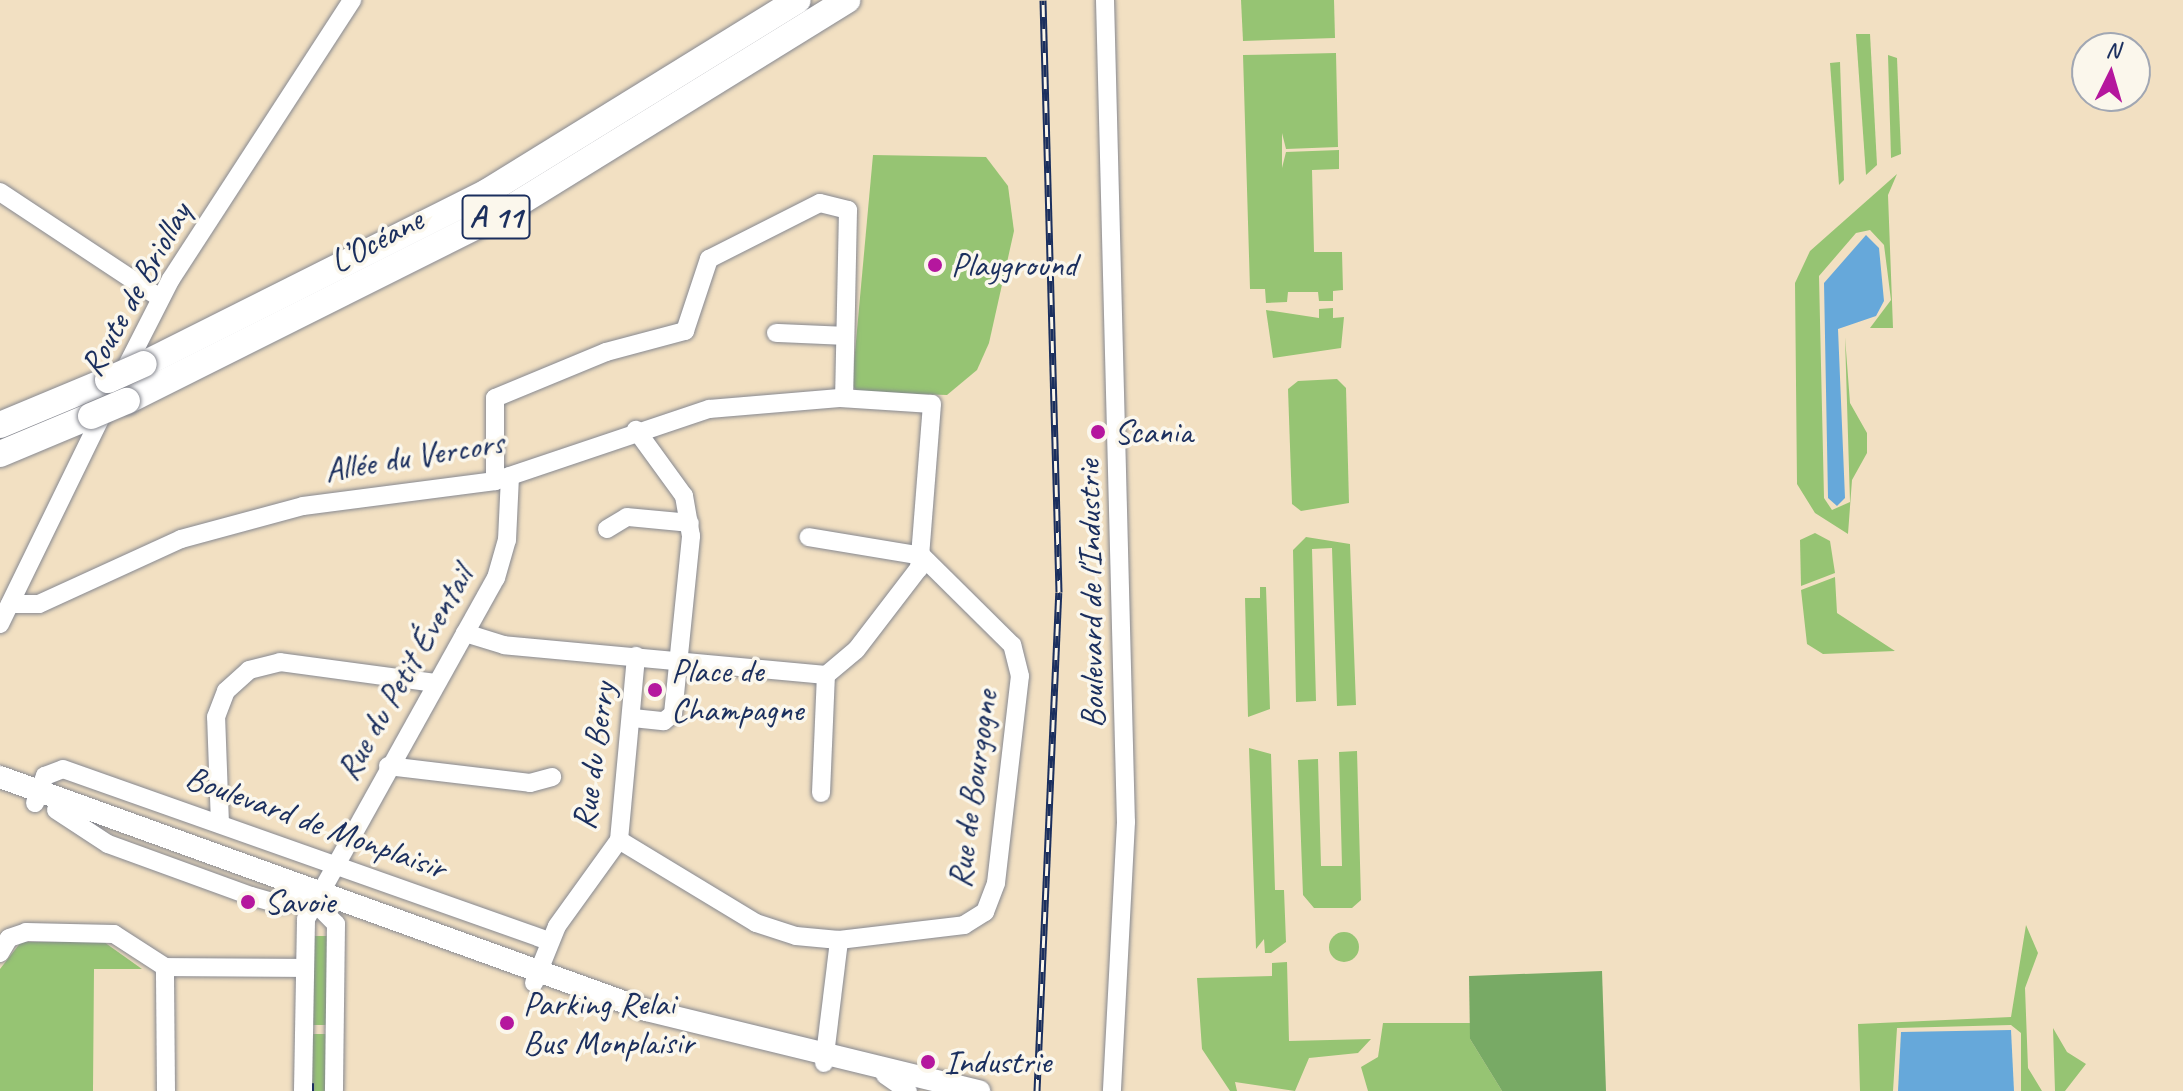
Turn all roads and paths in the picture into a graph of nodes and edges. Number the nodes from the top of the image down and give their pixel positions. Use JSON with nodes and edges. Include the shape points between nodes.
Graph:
{"nodes":[{"id":1,"x":352,"y":0,"type":"edge"},
{"id":2,"x":798,"y":0,"type":"edge"},
{"id":3,"x":847,"y":0,"type":"edge"},
{"id":4,"x":1105,"y":0,"type":"edge"},
{"id":5,"x":0,"y":192,"type":"edge"},
{"id":6,"x":160,"y":298,"type":"junction"},
{"id":7,"x":776,"y":333,"type":"dead end"},
{"id":8,"x":844,"y":336,"type":"junction"},
{"id":9,"x":844,"y":398,"type":"junction"},
{"id":10,"x":0,"y":425,"type":"edge"},
{"id":11,"x":636,"y":430,"type":"junction"},
{"id":12,"x":0,"y":454,"type":"edge"},
{"id":13,"x":502,"y":479,"type":"junction"},
{"id":14,"x":690,"y":523,"type":"junction"},
{"id":15,"x":607,"y":529,"type":"dead end"},
{"id":16,"x":809,"y":537,"type":"dead end"},
{"id":17,"x":922,"y":556,"type":"junction"},
{"id":18,"x":4,"y":615,"type":"edge"},
{"id":19,"x":465,"y":633,"type":"junction"},
{"id":20,"x":636,"y":656,"type":"junction"},
{"id":21,"x":679,"y":661,"type":"junction"},
{"id":22,"x":826,"y":675,"type":"junction"},
{"id":23,"x":436,"y":683,"type":"junction"},
{"id":24,"x":633,"y":718,"type":"junction"},
{"id":25,"x":388,"y":766,"type":"junction"},
{"id":26,"x":0,"y":777,"type":"edge"},
{"id":27,"x":552,"y":777,"type":"dead end"},
{"id":28,"x":0,"y":790,"type":"edge"},
{"id":29,"x":821,"y":793,"type":"dead end"},
{"id":30,"x":43,"y":802,"type":"junction"},
{"id":31,"x":220,"y":824,"type":"junction"},
{"id":32,"x":619,"y":840,"type":"junction"},
{"id":33,"x":331,"y":865,"type":"junction"},
{"id":34,"x":314,"y":899,"type":"junction"},
{"id":35,"x":839,"y":940,"type":"junction"},
{"id":36,"x":549,"y":941,"type":"junction"},
{"id":37,"x":0,"y":953,"type":"edge"},
{"id":38,"x":165,"y":967,"type":"junction"},
{"id":39,"x":304,"y":968,"type":"junction"},
{"id":40,"x":536,"y":977,"type":"junction"},
{"id":41,"x":825,"y":1057,"type":"junction"},
{"id":42,"x":885,"y":1075,"type":"junction"},
{"id":43,"x":166,"y":1091,"type":"edge"},
{"id":44,"x":303,"y":1091,"type":"edge"},
{"id":45,"x":334,"y":1091,"type":"edge"},
{"id":46,"x":908,"y":1091,"type":"edge"},
{"id":47,"x":946,"y":1091,"type":"edge"},
{"id":48,"x":979,"y":1091,"type":"edge"},
{"id":49,"x":1112,"y":1091,"type":"edge"}],
"edges":[{"from":1,"to":6,"type":"street","name":"Route de Briollay"},
{"from":2,"to":10,"type":"highway","name":"L’Océane","number":"A 11","bridge":true,"via":[[487,192],[144,364]]},
{"from":3,"to":12,"type":"highway","name":"L’Océane","number":"A 11","bridge":true,"via":[[489,221],[127,401]]},
{"from":4,"to":49,"type":"street","name":"Boulevard de l'Industrie","via":[[1126,822]]},
{"from":5,"to":6,"type":"street"},
{"from":6,"to":18,"type":"street","name":"Route de Briollay"},
{"from":7,"to":8,"type":"street"},
{"from":8,"to":9,"type":"street"},
{"from":8,"to":13,"type":"street","name":"Rue du Petit Éventail","via":[[848,210],[812,205],[709,259],[685,331],[606,352],[495,398]]},
{"from":9,"to":11,"type":"street","name":"Allée du Vercors","via":[[709,409]]},
{"from":9,"to":17,"type":"street","name":"Allée du Vercors","via":[[932,404]]},
{"from":11,"to":13,"type":"street","name":"Allée du Vercors"},
{"from":11,"to":14,"type":"street","via":[[684,496]]},
{"from":13,"to":18,"type":"street","name":"Allée du Vercors","via":[[283,511],[157,548]]},
{"from":13,"to":19,"type":"street","name":"Rue du Petit Éventail","via":[[505,553]]},
{"from":14,"to":15,"type":"street","via":[[627,517]]},
{"from":14,"to":21,"type":"street"},
{"from":16,"to":17,"type":"street"},
{"from":17,"to":22,"type":"street","via":[[908,589]]},
{"from":17,"to":35,"type":"street","name":"Rue de Bourgogne","via":[[1002,630],[1018,664],[996,883],[985,912],[964,925]]},
{"from":19,"to":20,"type":"street","via":[[504,645]]},
{"from":19,"to":23,"type":"street","name":"Rue du Petit Éventail"},
{"from":20,"to":21,"type":"street"},
{"from":20,"to":24,"type":"street","name":"Rue du Berry"},
{"from":21,"to":22,"type":"street"},
{"from":21,"to":24,"type":"street","via":[[671,717]]},
{"from":22,"to":29,"type":"street"},
{"from":23,"to":25,"type":"street","name":"Rue du Petit Éventail"},
{"from":23,"to":31,"type":"street","via":[[280,662],[249,670],[226,691],[216,717]]},
{"from":24,"to":32,"type":"street","name":"Rue du Berry"},
{"from":25,"to":27,"type":"street","via":[[530,783]]},
{"from":25,"to":33,"type":"street","name":"Rue du Petit Éventail"},
{"from":26,"to":30,"type":"main road","name":"Boulevard de Monplaisir"},
{"from":28,"to":30,"type":"main road","name":"Boulevard de Monplaisir"},
{"from":30,"to":31,"type":"street","name":"Boulevard de Monplaisir","via":[[45,776],[63,769]]},
{"from":30,"to":34,"type":"main road","name":"Boulevard de Monplaisir"},
{"from":31,"to":33,"type":"street","name":"Boulevard de Monplaisir"},
{"from":32,"to":35,"type":"street","name":"Rue de Bourgogne","via":[[769,929]]},
{"from":32,"to":36,"type":"street","name":"Rue du Berry"},
{"from":33,"to":34,"type":"street","name":"Rue du Petit Éventail"},
{"from":33,"to":36,"type":"street","name":"Boulevard de Monplaisir"},
{"from":34,"to":39,"type":"street","name":"Rue du Petit Éventail","via":[[306,919]]},
{"from":34,"to":40,"type":"main road","name":"Boulevard de Monplaisir"},
{"from":34,"to":45,"type":"street","via":[[336,924]]},
{"from":35,"to":41,"type":"street"},
{"from":36,"to":40,"type":"street"},
{"from":37,"to":38,"type":"street","via":[[9,938],[26,932],[114,934]]},
{"from":38,"to":39,"type":"street"},
{"from":38,"to":43,"type":"street"},
{"from":39,"to":44,"type":"street","name":"Rue du Petit Éventail"},
{"from":40,"to":41,"type":"main road","name":"Boulevard de Monplaisir"},
{"from":41,"to":42,"type":"main road","name":"Boulevard de Monplaisir"},
{"from":41,"to":48,"type":"main road","name":"Boulevard de Monplaisir"},
{"from":42,"to":46,"type":"street","name":"Boulevard de Monplaisir"},
{"from":42,"to":47,"type":"main road","name":"Boulevard de Monplaisir"}]}
